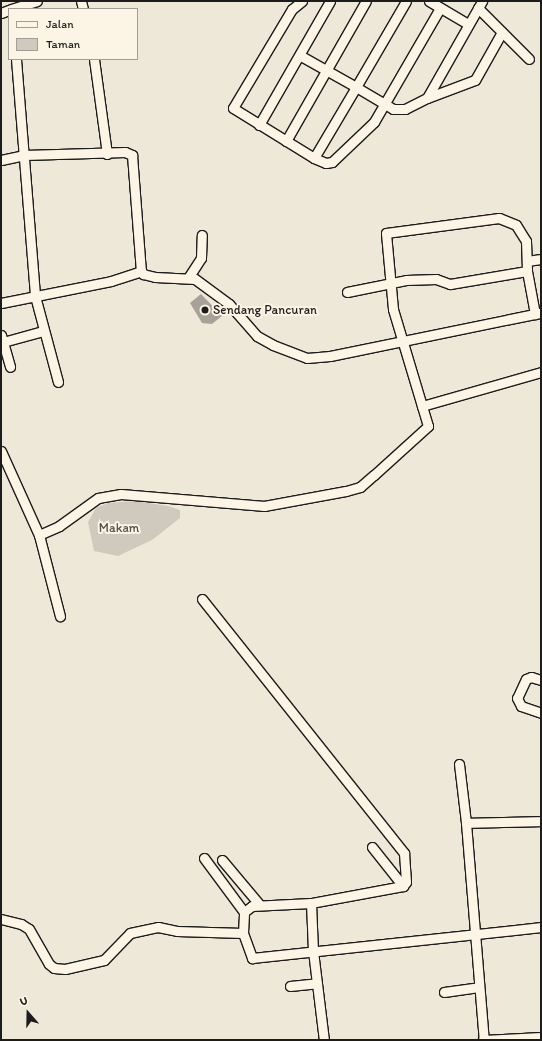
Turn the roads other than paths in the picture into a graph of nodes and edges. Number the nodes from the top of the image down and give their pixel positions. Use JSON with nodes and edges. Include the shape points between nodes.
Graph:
{"nodes":[{"id":1,"x":37,"y":1,"type":"edge"},
{"id":2,"x":302,"y":1,"type":"edge"},
{"id":3,"x":330,"y":1,"type":"edge"},
{"id":4,"x":366,"y":1,"type":"edge"},
{"id":5,"x":406,"y":1,"type":"edge"},
{"id":6,"x":429,"y":1,"type":"edge"},
{"id":7,"x":480,"y":4,"type":"edge"},
{"id":8,"x":14,"y":8,"type":"edge"},
{"id":9,"x":440,"y":8,"type":"junction"},
{"id":10,"x":468,"y":24,"type":"junction"},
{"id":11,"x":502,"y":32,"type":"junction"},
{"id":12,"x":300,"y":56,"type":"junction"},
{"id":13,"x":529,"y":59,"type":"dead end"},
{"id":14,"x":16,"y":60,"type":"edge"},
{"id":15,"x":94,"y":60,"type":"edge"},
{"id":16,"x":327,"y":71,"type":"junction"},
{"id":17,"x":356,"y":87,"type":"junction"},
{"id":18,"x":427,"y":98,"type":"junction"},
{"id":19,"x":386,"y":105,"type":"junction"},
{"id":20,"x":259,"y":125,"type":"junction"},
{"id":21,"x":286,"y":141,"type":"junction"},
{"id":22,"x":107,"y":154,"type":"junction"},
{"id":23,"x":24,"y":155,"type":"junction"},
{"id":24,"x":314,"y":158,"type":"junction"},
{"id":25,"x":1,"y":160,"type":"edge"},
{"id":26,"x":202,"y":235,"type":"dead end"},
{"id":27,"x":541,"y":259,"type":"edge"},
{"id":28,"x":527,"y":261,"type":"junction"},
{"id":29,"x":141,"y":271,"type":"junction"},
{"id":30,"x":527,"y":271,"type":"junction"},
{"id":31,"x":188,"y":278,"type":"junction"},
{"id":32,"x":392,"y":282,"type":"junction"},
{"id":33,"x":347,"y":292,"type":"dead end"},
{"id":34,"x":35,"y":296,"type":"junction"},
{"id":35,"x":1,"y":303,"type":"edge"},
{"id":36,"x":538,"y":313,"type":"edge"},
{"id":37,"x":44,"y":331,"type":"junction"},
{"id":38,"x":2,"y":339,"type":"edge"},
{"id":39,"x":401,"y":340,"type":"junction"},
{"id":40,"x":10,"y":367,"type":"dead end"},
{"id":41,"x":541,"y":372,"type":"edge"},
{"id":42,"x":58,"y":382,"type":"dead end"},
{"id":43,"x":422,"y":406,"type":"junction"},
{"id":44,"x":1,"y":451,"type":"edge"},
{"id":45,"x":39,"y":535,"type":"junction"},
{"id":46,"x":202,"y":599,"type":"dead end"},
{"id":47,"x":60,"y":616,"type":"dead end"},
{"id":48,"x":541,"y":680,"type":"edge"},
{"id":49,"x":541,"y":713,"type":"edge"},
{"id":50,"x":459,"y":764,"type":"dead end"},
{"id":51,"x":541,"y":821,"type":"edge"},
{"id":52,"x":466,"y":823,"type":"junction"},
{"id":53,"x":372,"y":847,"type":"dead end"},
{"id":54,"x":204,"y":858,"type":"dead end"},
{"id":55,"x":222,"y":860,"type":"dead end"},
{"id":56,"x":403,"y":886,"type":"junction"},
{"id":57,"x":311,"y":903,"type":"junction"},
{"id":58,"x":259,"y":904,"type":"junction"},
{"id":59,"x":244,"y":912,"type":"junction"},
{"id":60,"x":1,"y":919,"type":"edge"},
{"id":61,"x":541,"y":927,"type":"edge"},
{"id":62,"x":475,"y":932,"type":"junction"},
{"id":63,"x":243,"y":933,"type":"junction"},
{"id":64,"x":313,"y":952,"type":"junction"},
{"id":65,"x":317,"y":983,"type":"junction"},
{"id":66,"x":290,"y":986,"type":"dead end"},
{"id":67,"x":479,"y":987,"type":"junction"},
{"id":68,"x":444,"y":992,"type":"dead end"},
{"id":69,"x":541,"y":1037,"type":"edge"},
{"id":70,"x":324,"y":1040,"type":"edge"},
{"id":71,"x":483,"y":1040,"type":"edge"}],
"edges":[{"from":1,"to":8,"type":"street"},
{"from":2,"to":20,"type":"street","via":[[292,9],[233,105],[234,111]]},
{"from":3,"to":12,"type":"street"},
{"from":4,"to":16,"type":"street"},
{"from":5,"to":17,"type":"street"},
{"from":6,"to":9,"type":"street"},
{"from":7,"to":10,"type":"street"},
{"from":7,"to":11,"type":"street"},
{"from":9,"to":10,"type":"street"},
{"from":9,"to":19,"type":"street"},
{"from":10,"to":18,"type":"street"},
{"from":11,"to":13,"type":"street"},
{"from":11,"to":18,"type":"street","via":[[474,80]]},
{"from":12,"to":16,"type":"street"},
{"from":12,"to":20,"type":"street"},
{"from":14,"to":23,"type":"street"},
{"from":15,"to":22,"type":"street"},
{"from":16,"to":17,"type":"street"},
{"from":16,"to":21,"type":"street"},
{"from":17,"to":19,"type":"street"},
{"from":17,"to":24,"type":"street"},
{"from":18,"to":19,"type":"street","via":[[405,109],[399,110]]},
{"from":19,"to":24,"type":"street","via":[[374,122],[332,162],[326,163]]},
{"from":20,"to":21,"type":"street"},
{"from":21,"to":24,"type":"street"},
{"from":22,"to":23,"type":"street"},
{"from":22,"to":29,"type":"street","via":[[125,152],[133,158]]},
{"from":23,"to":25,"type":"street"},
{"from":23,"to":34,"type":"street"},
{"from":26,"to":31,"type":"street","via":[[201,258]]},
{"from":27,"to":28,"type":"street"},
{"from":28,"to":30,"type":"street"},
{"from":28,"to":32,"type":"street","via":[[526,241],[522,231],[516,225],[499,218],[386,233]]},
{"from":29,"to":31,"type":"street","via":[[154,277]]},
{"from":29,"to":34,"type":"street","via":[[111,281]]},
{"from":30,"to":32,"type":"street","via":[[450,284],[429,278]]},
{"from":30,"to":36,"type":"street"},
{"from":31,"to":39,"type":"street","via":[[196,279],[229,304],[257,336],[302,357],[330,356]]},
{"from":32,"to":33,"type":"street"},
{"from":32,"to":39,"type":"street","via":[[393,309]]},
{"from":34,"to":35,"type":"street"},
{"from":34,"to":37,"type":"street"},
{"from":36,"to":39,"type":"street"},
{"from":37,"to":38,"type":"street"},
{"from":37,"to":42,"type":"street"},
{"from":38,"to":40,"type":"street"},
{"from":39,"to":43,"type":"street"},
{"from":41,"to":43,"type":"street"},
{"from":43,"to":45,"type":"street","via":[[427,429],[360,486],[264,506],[121,494],[98,498],[59,526]]},
{"from":44,"to":45,"type":"street"},
{"from":45,"to":47,"type":"street"},
{"from":46,"to":56,"type":"street","via":[[402,850],[406,882]]},
{"from":48,"to":49,"type":"street","via":[[531,677],[526,679],[517,698],[521,706]]},
{"from":50,"to":52,"type":"street"},
{"from":51,"to":52,"type":"street"},
{"from":52,"to":62,"type":"street"},
{"from":53,"to":56,"type":"street"},
{"from":54,"to":59,"type":"street"},
{"from":55,"to":58,"type":"street"},
{"from":56,"to":57,"type":"street"},
{"from":57,"to":58,"type":"street"},
{"from":57,"to":64,"type":"street"},
{"from":58,"to":59,"type":"street"},
{"from":59,"to":63,"type":"street"},
{"from":60,"to":63,"type":"street","via":[[29,929],[49,964],[54,968],[65,969],[104,960],[120,941],[136,930],[158,927],[177,931]]},
{"from":61,"to":62,"type":"street"},
{"from":62,"to":64,"type":"street"},
{"from":62,"to":67,"type":"street"},
{"from":63,"to":64,"type":"street","via":[[252,958]]},
{"from":64,"to":65,"type":"street"},
{"from":65,"to":66,"type":"street"},
{"from":65,"to":70,"type":"street"},
{"from":67,"to":68,"type":"street"},
{"from":67,"to":71,"type":"street"},
{"from":69,"to":71,"type":"street"}]}
